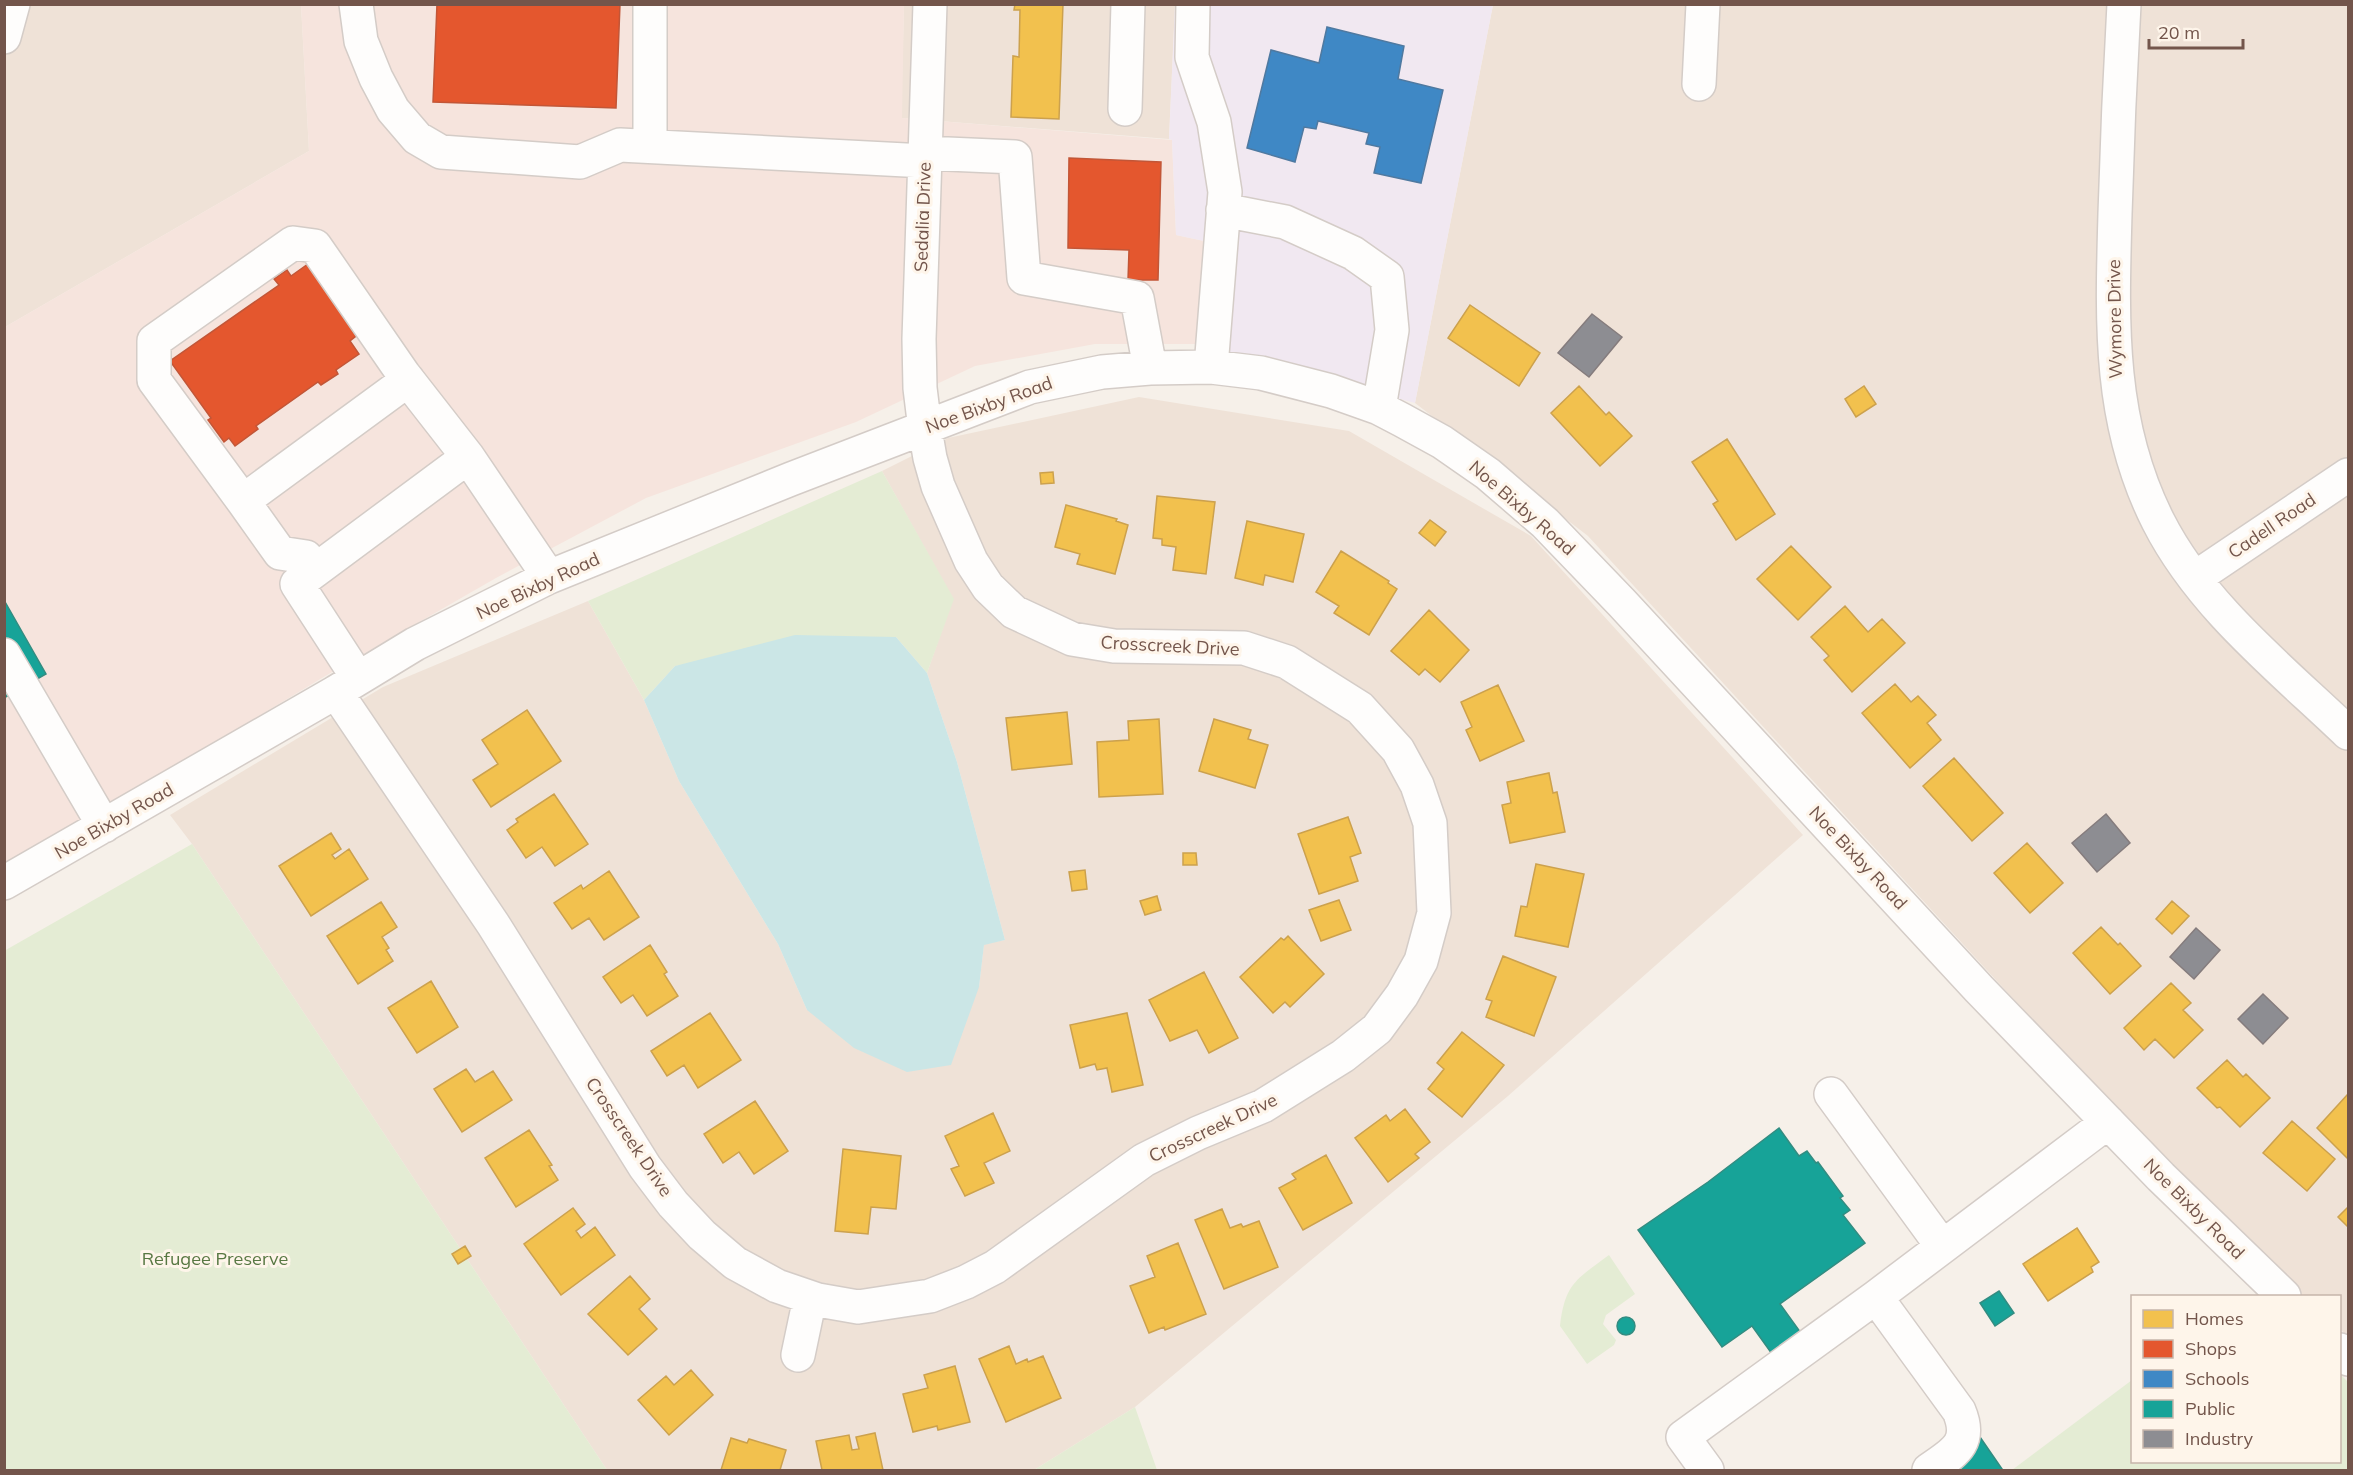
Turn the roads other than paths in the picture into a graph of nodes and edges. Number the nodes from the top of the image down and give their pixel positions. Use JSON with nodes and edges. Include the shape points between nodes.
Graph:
{"nodes":[{"id":1,"x":14,"y":4,"type":"edge"},
{"id":2,"x":356,"y":4,"type":"edge"},
{"id":3,"x":650,"y":4,"type":"edge"},
{"id":4,"x":930,"y":4,"type":"edge"},
{"id":5,"x":1128,"y":4,"type":"edge"},
{"id":6,"x":1193,"y":4,"type":"edge"},
{"id":7,"x":1703,"y":4,"type":"edge"},
{"id":8,"x":2124,"y":4,"type":"edge"},
{"id":9,"x":4,"y":37,"type":"edge"},
{"id":10,"x":1700,"y":84,"type":"dead end"},
{"id":11,"x":1125,"y":109,"type":"dead end"},
{"id":12,"x":650,"y":146,"type":"junction"},
{"id":13,"x":925,"y":157,"type":"junction"},
{"id":14,"x":1223,"y":210,"type":"junction"},
{"id":15,"x":1211,"y":367,"type":"junction"},
{"id":16,"x":1150,"y":368,"type":"junction"},
{"id":17,"x":408,"y":380,"type":"junction"},
{"id":18,"x":1379,"y":408,"type":"junction"},
{"id":19,"x":925,"y":429,"type":"junction"},
{"id":20,"x":468,"y":457,"type":"junction"},
{"id":21,"x":2349,"y":475,"type":"edge"},
{"id":22,"x":243,"y":501,"type":"junction"},
{"id":23,"x":316,"y":570,"type":"junction"},
{"id":24,"x":549,"y":577,"type":"junction"},
{"id":25,"x":2195,"y":578,"type":"junction"},
{"id":26,"x":4,"y":655,"type":"edge"},
{"id":27,"x":347,"y":685,"type":"junction"},
{"id":28,"x":2349,"y":733,"type":"edge"},
{"id":29,"x":104,"y":826,"type":"junction"},
{"id":30,"x":4,"y":883,"type":"edge"},
{"id":31,"x":1831,"y":1094,"type":"dead end"},
{"id":32,"x":2108,"y":1122,"type":"junction"},
{"id":33,"x":1942,"y":1246,"type":"junction"},
{"id":34,"x":2283,"y":1295,"type":"edge"},
{"id":35,"x":1876,"y":1297,"type":"junction"},
{"id":36,"x":810,"y":1298,"type":"junction"},
{"id":37,"x":798,"y":1355,"type":"dead end"},
{"id":38,"x":1707,"y":1470,"type":"edge"},
{"id":39,"x":1929,"y":1470,"type":"edge"}],
"edges":[{"from":1,"to":9,"type":"street"},
{"from":2,"to":12,"type":"street","via":[[361,41],[393,110],[417,138],[441,152],[580,162],[620,145]]},
{"from":3,"to":12,"type":"street"},
{"from":4,"to":13,"type":"street","name":"Sedalia Drive"},
{"from":5,"to":11,"type":"street"},
{"from":6,"to":14,"type":"street","via":[[1192,57],[1214,122],[1225,192]]},
{"from":7,"to":10,"type":"street"},
{"from":8,"to":25,"type":"street","name":"Wymore Drive","via":[[2112,320],[2117,388],[2130,450],[2143,486],[2158,521]]},
{"from":12,"to":13,"type":"street"},
{"from":13,"to":16,"type":"street","via":[[1015,157],[1024,278],[1137,298]]},
{"from":13,"to":19,"type":"street","name":"Sedalia Drive","via":[[920,388]]},
{"from":14,"to":15,"type":"street"},
{"from":14,"to":18,"type":"street","via":[[1284,222],[1353,253],[1387,277],[1392,330]]},
{"from":15,"to":16,"type":"street","name":"Noe Bixby Road"},
{"from":15,"to":18,"type":"street","name":"Noe Bixby Road","via":[[1289,379]]},
{"from":16,"to":19,"type":"street","name":"Noe Bixby Road","via":[[1102,372],[1030,387]]},
{"from":17,"to":20,"type":"street"},
{"from":17,"to":22,"type":"street"},
{"from":17,"to":22,"type":"street","via":[[315,246],[304,244],[292,243],[154,341],[154,380]]},
{"from":18,"to":32,"type":"street","name":"Noe Bixby Road","via":[[1442,442],[1488,474],[1545,524]]},
{"from":19,"to":24,"type":"street","name":"Noe Bixby Road"},
{"from":19,"to":36,"type":"street","name":"Crosscreek Drive","via":[[938,486],[971,561],[988,587],[1014,612],[1072,639],[1114,646],[1245,648],[1287,662],[1360,708],[1398,750],[1417,785],[1430,823],[1434,913],[1421,961],[1377,1029],[1299,1085],[1263,1106],[1144,1160],[1032,1242],[966,1282],[930,1296],[858,1307]]},
{"from":20,"to":23,"type":"street"},
{"from":20,"to":24,"type":"street"},
{"from":21,"to":25,"type":"street","name":"Cadell Road"},
{"from":22,"to":23,"type":"street","via":[[280,553],[306,557]]},
{"from":23,"to":27,"type":"street","name":"Crosscreek Drive","via":[[297,584]]},
{"from":24,"to":27,"type":"street","name":"Noe Bixby Road","via":[[415,644]]},
{"from":25,"to":28,"type":"street","name":"Wymore Drive","via":[[2239,629]]},
{"from":26,"to":29,"type":"street"},
{"from":27,"to":29,"type":"street","name":"Noe Bixby Road"},
{"from":27,"to":36,"type":"street","name":"Crosscreek Drive","via":[[645,1167],[702,1235],[735,1263],[777,1286]]},
{"from":29,"to":30,"type":"street","name":"Noe Bixby Road"},
{"from":31,"to":33,"type":"street"},
{"from":32,"to":33,"type":"street"},
{"from":32,"to":34,"type":"street","name":"Noe Bixby Road"},
{"from":33,"to":35,"type":"street"},
{"from":35,"to":38,"type":"street","via":[[1683,1437]]},
{"from":35,"to":39,"type":"street","via":[[1963,1421],[1963,1441]]},
{"from":36,"to":37,"type":"street"}]}
